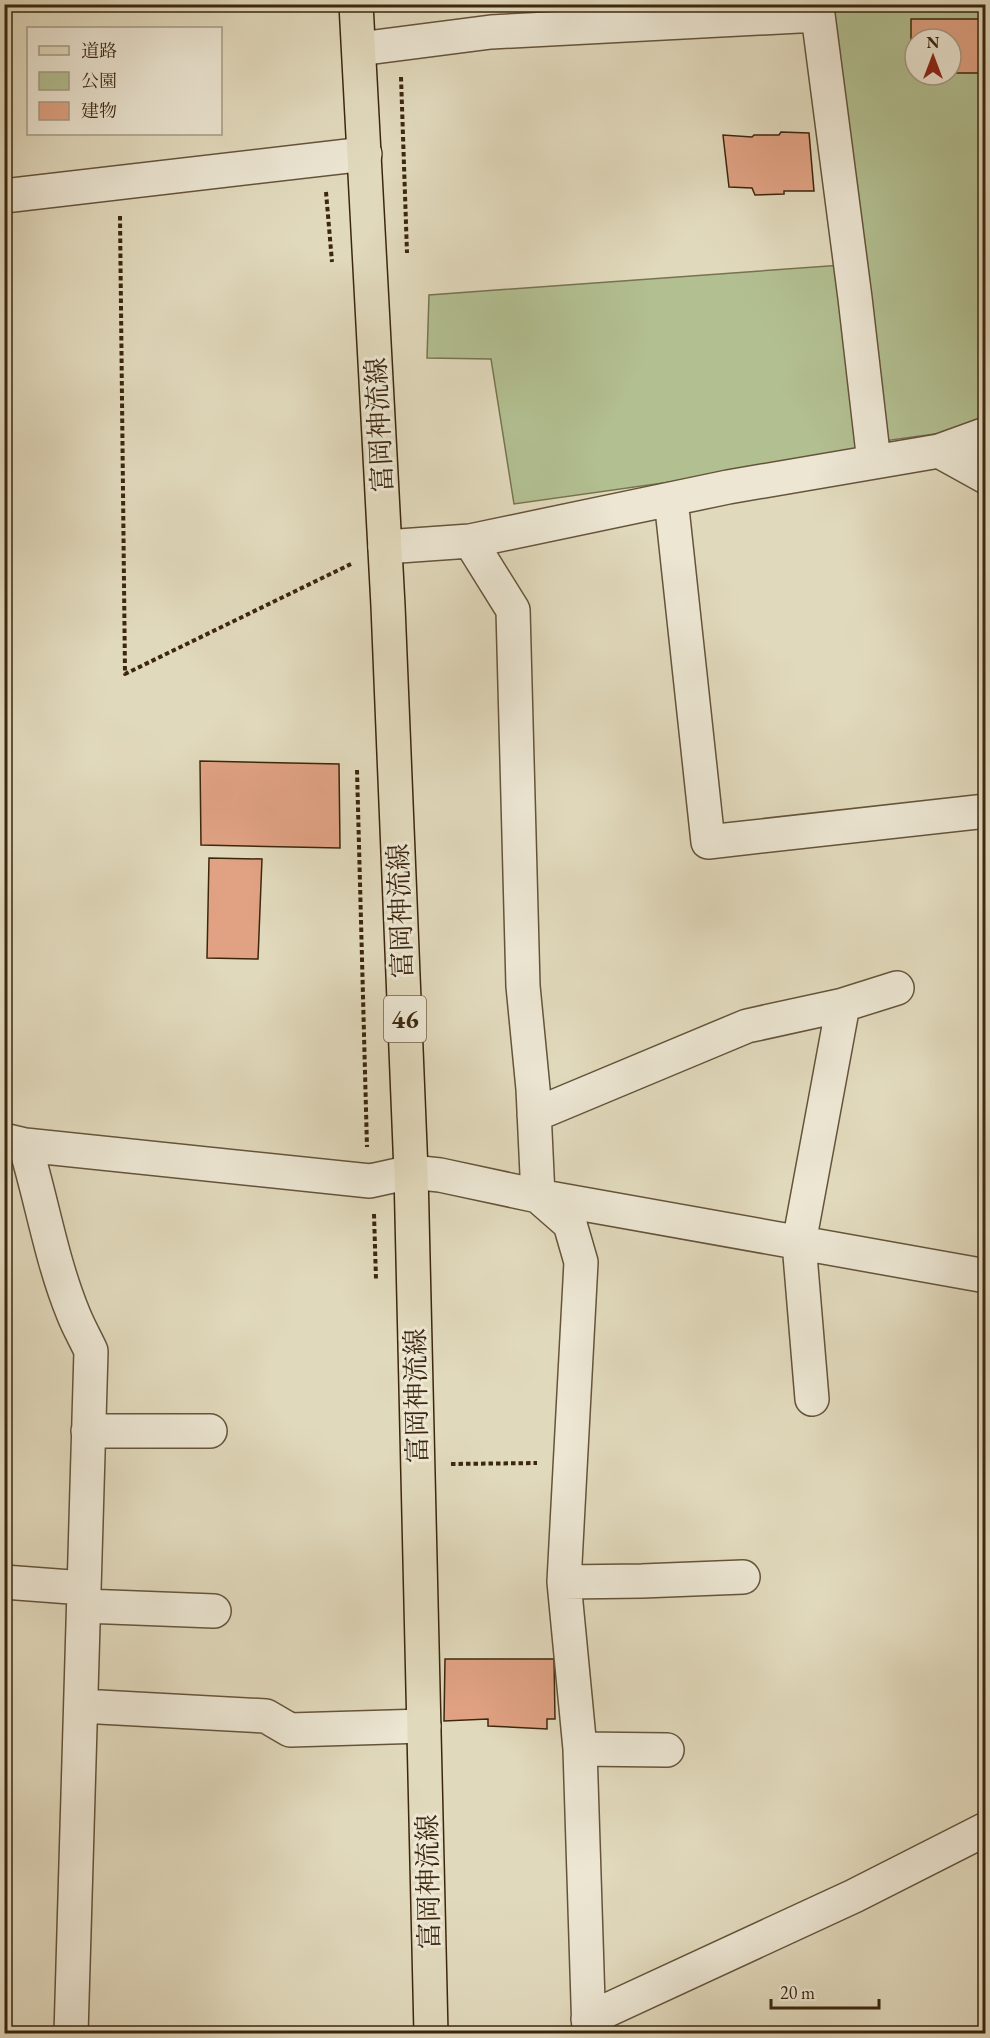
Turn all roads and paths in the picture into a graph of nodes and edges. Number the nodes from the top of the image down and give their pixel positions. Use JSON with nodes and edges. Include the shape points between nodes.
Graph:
{"nodes":[{"id":1,"x":356,"y":4,"type":"edge"},
{"id":2,"x":359,"y":49,"type":"junction"},
{"id":3,"x":365,"y":154,"type":"junction"},
{"id":4,"x":120,"y":183,"type":"junction"},
{"id":5,"x":4,"y":196,"type":"edge"},
{"id":6,"x":986,"y":434,"type":"edge"},
{"id":7,"x":939,"y":451,"type":"junction"},
{"id":8,"x":874,"y":462,"type":"junction"},
{"id":9,"x":986,"y":477,"type":"edge"},
{"id":10,"x":670,"y":499,"type":"junction"},
{"id":11,"x":470,"y":541,"type":"junction"},
{"id":12,"x":385,"y":547,"type":"junction"},
{"id":13,"x":353,"y":563,"type":"dead end"},
{"id":14,"x":357,"y":762,"type":"dead end"},
{"id":15,"x":986,"y":811,"type":"edge"},
{"id":16,"x":897,"y":988,"type":"dead end"},
{"id":17,"x":843,"y":1005,"type":"junction"},
{"id":18,"x":534,"y":1115,"type":"junction"},
{"id":19,"x":15,"y":1142,"type":"edge"},
{"id":20,"x":367,"y":1152,"type":"dead end"},
{"id":21,"x":411,"y":1173,"type":"junction"},
{"id":22,"x":538,"y":1196,"type":"junction"},
{"id":23,"x":799,"y":1243,"type":"junction"},
{"id":24,"x":986,"y":1276,"type":"edge"},
{"id":25,"x":812,"y":1399,"type":"dead end"},
{"id":26,"x":88,"y":1431,"type":"junction"},
{"id":27,"x":210,"y":1431,"type":"dead end"},
{"id":28,"x":571,"y":1463,"type":"junction"},
{"id":29,"x":418,"y":1464,"type":"junction"},
{"id":30,"x":743,"y":1577,"type":"dead end"},
{"id":31,"x":4,"y":1582,"type":"edge"},
{"id":32,"x":564,"y":1582,"type":"junction"},
{"id":33,"x":84,"y":1597,"type":"junction"},
{"id":34,"x":214,"y":1611,"type":"dead end"},
{"id":35,"x":81,"y":1706,"type":"junction"},
{"id":36,"x":424,"y":1726,"type":"junction"},
{"id":37,"x":580,"y":1749,"type":"junction"},
{"id":38,"x":667,"y":1750,"type":"dead end"},
{"id":39,"x":986,"y":1828,"type":"edge"},
{"id":40,"x":589,"y":2026,"type":"edge"},
{"id":41,"x":71,"y":2034,"type":"edge"},
{"id":42,"x":431,"y":2034,"type":"edge"}],
"edges":[{"from":1,"to":2,"type":"main road","name":"富岡神流線","number":"46"},
{"from":2,"to":3,"type":"main road","name":"富岡神流線","number":"46"},
{"from":2,"to":8,"type":"street","via":[[491,32],[818,15]]},
{"from":3,"to":4,"type":"street"},
{"from":3,"to":12,"type":"main road","name":"富岡神流線","number":"46"},
{"from":4,"to":5,"type":"street"},
{"from":4,"to":13,"type":"path","via":[[124,674]]},
{"from":6,"to":7,"type":"street"},
{"from":7,"to":8,"type":"street"},
{"from":7,"to":9,"type":"street"},
{"from":8,"to":10,"type":"street"},
{"from":10,"to":11,"type":"street"},
{"from":10,"to":15,"type":"street","via":[[708,842]]},
{"from":11,"to":12,"type":"street"},
{"from":11,"to":18,"type":"street","via":[[513,610],[523,986]]},
{"from":12,"to":21,"type":"main road","name":"富岡神流線","number":"46"},
{"from":14,"to":20,"type":"path"},
{"from":16,"to":17,"type":"street"},
{"from":17,"to":18,"type":"street","via":[[747,1026]]},
{"from":17,"to":23,"type":"street"},
{"from":18,"to":22,"type":"street"},
{"from":19,"to":21,"type":"street","via":[[370,1181]]},
{"from":19,"to":26,"type":"street","via":[[35,1178],[72,1313],[91,1351]]},
{"from":21,"to":22,"type":"street","via":[[440,1175]]},
{"from":21,"to":29,"type":"main road","name":"富岡神流線","number":"46"},
{"from":22,"to":23,"type":"street"},
{"from":22,"to":28,"type":"street","via":[[570,1224],[581,1263]]},
{"from":23,"to":24,"type":"street"},
{"from":23,"to":25,"type":"street"},
{"from":26,"to":27,"type":"street"},
{"from":26,"to":33,"type":"street"},
{"from":28,"to":29,"type":"path"},
{"from":28,"to":32,"type":"street"},
{"from":29,"to":36,"type":"main road","name":"富岡神流線","number":"46"},
{"from":30,"to":32,"type":"street"},
{"from":31,"to":33,"type":"street"},
{"from":32,"to":37,"type":"street"},
{"from":33,"to":34,"type":"street"},
{"from":33,"to":35,"type":"street"},
{"from":35,"to":36,"type":"street","via":[[267,1716],[290,1730]]},
{"from":35,"to":41,"type":"street"},
{"from":36,"to":42,"type":"main road","name":"富岡神流線","number":"46"},
{"from":37,"to":38,"type":"street"},
{"from":37,"to":40,"type":"street"},
{"from":39,"to":40,"type":"street"}]}
